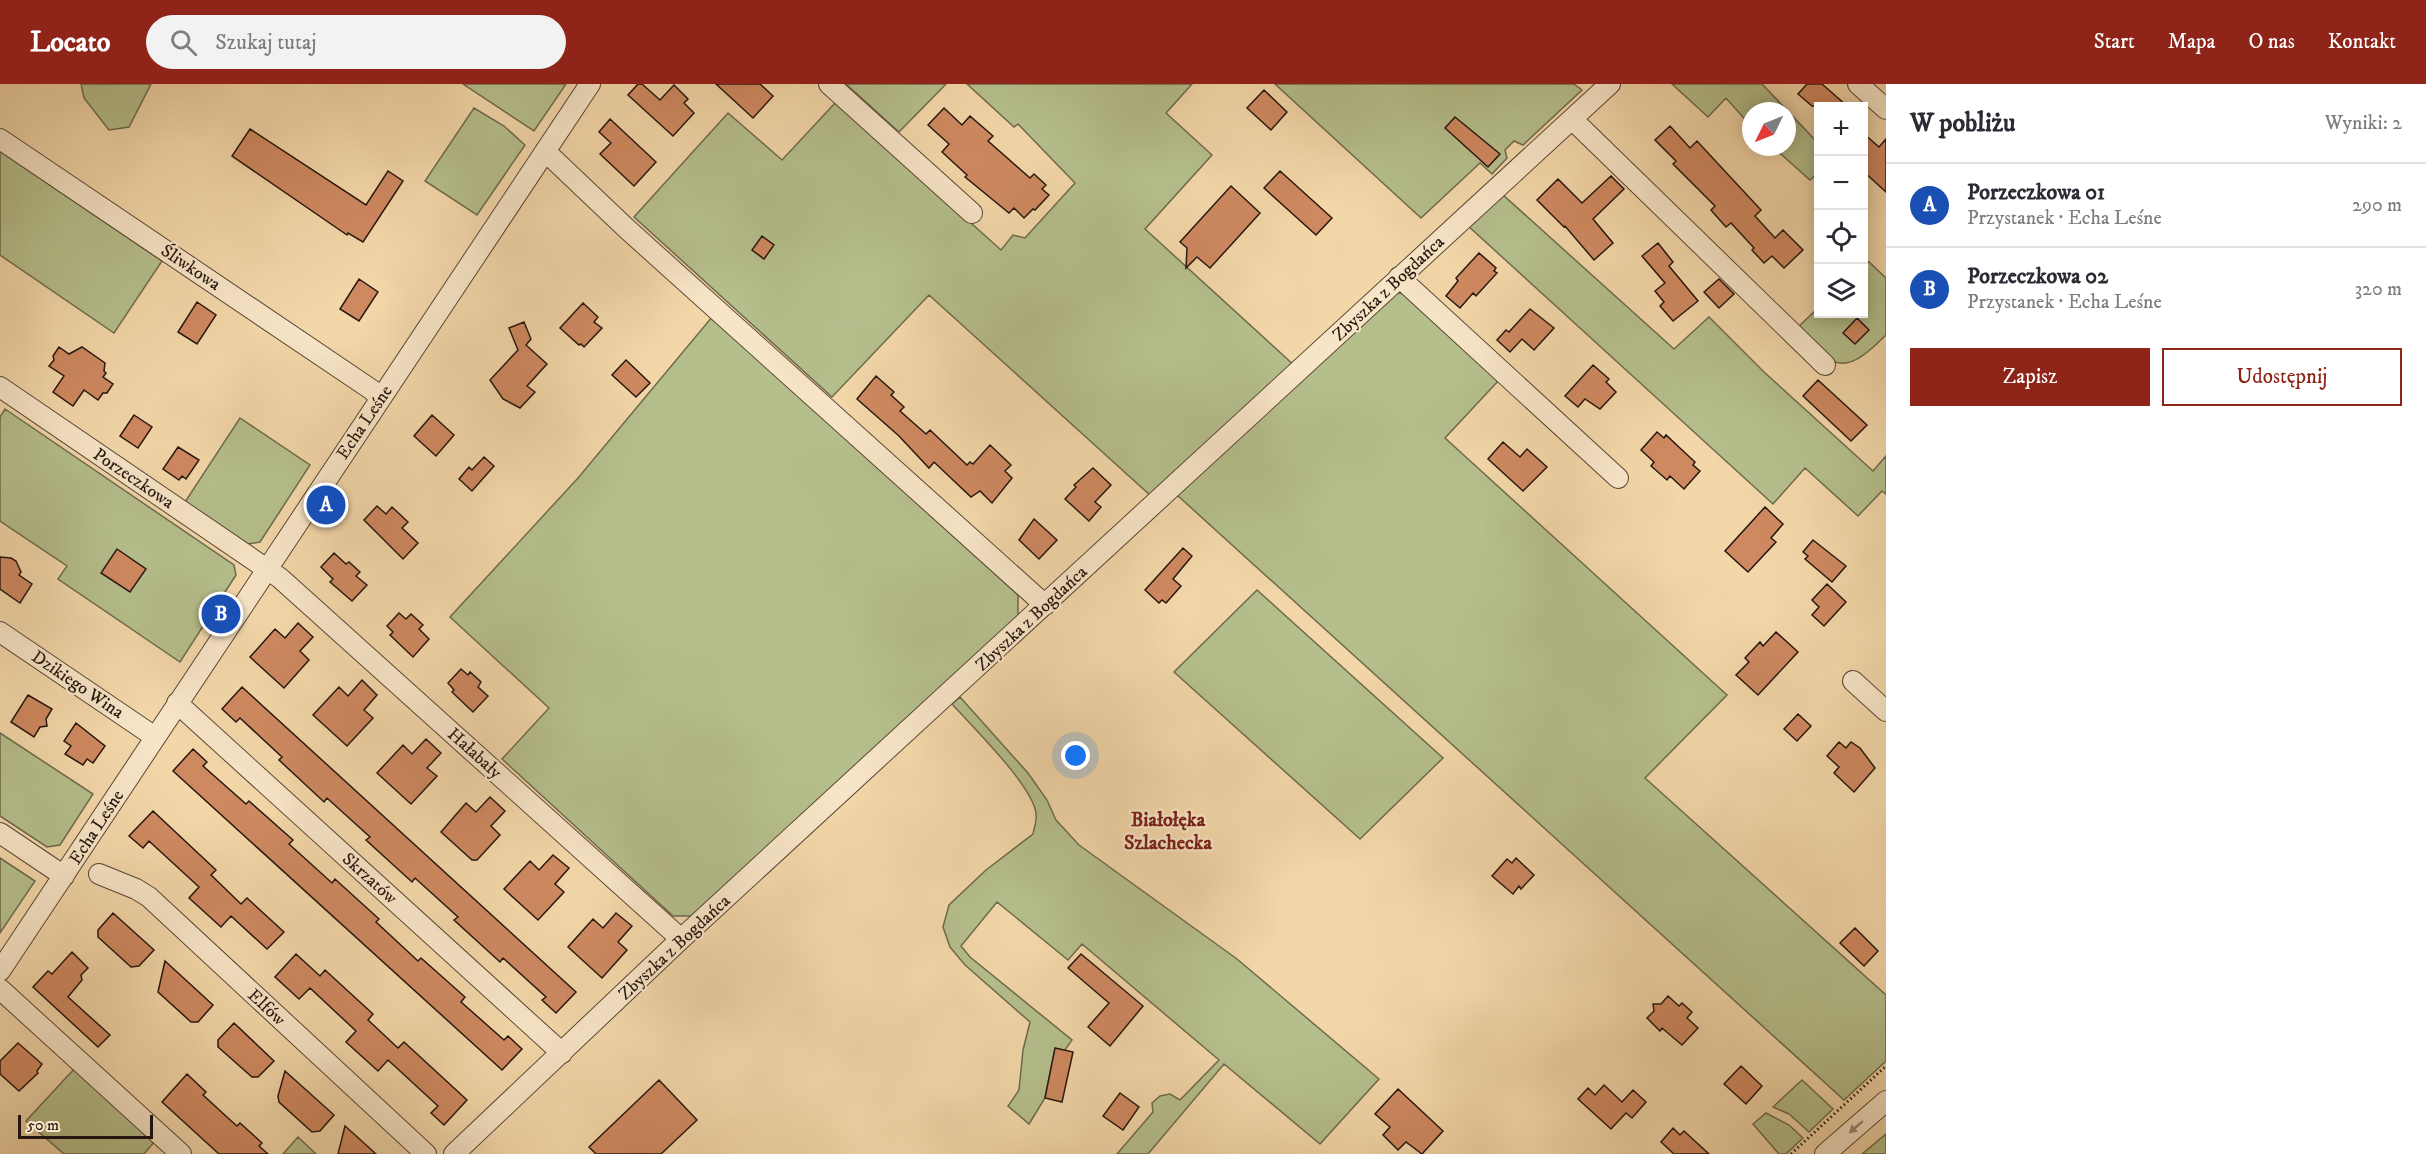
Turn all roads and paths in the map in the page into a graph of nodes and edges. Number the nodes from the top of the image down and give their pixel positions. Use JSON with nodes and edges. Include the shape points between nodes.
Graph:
{"nodes":[{"id":1,"x":590,"y":84,"type":"edge"},
{"id":2,"x":829,"y":84,"type":"edge"},
{"id":3,"x":1610,"y":84,"type":"edge"},
{"id":4,"x":1858,"y":84,"type":"edge"},
{"id":5,"x":1886,"y":109,"type":"edge"},
{"id":6,"x":1573,"y":120,"type":"junction"},
{"id":7,"x":0,"y":139,"type":"edge"},
{"id":8,"x":546,"y":152,"type":"junction"},
{"id":9,"x":972,"y":213,"type":"dead end"},
{"id":10,"x":1399,"y":277,"type":"junction"},
{"id":11,"x":1825,"y":365,"type":"dead end"},
{"id":12,"x":0,"y":387,"type":"edge"},
{"id":13,"x":380,"y":398,"type":"junction"},
{"id":14,"x":1618,"y":478,"type":"dead end"},
{"id":15,"x":267,"y":568,"type":"junction"},
{"id":16,"x":1045,"y":604,"type":"junction"},
{"id":17,"x":0,"y":632,"type":"edge"},
{"id":18,"x":1853,"y":681,"type":"dead end"},
{"id":19,"x":177,"y":703,"type":"junction"},
{"id":20,"x":1886,"y":711,"type":"edge"},
{"id":21,"x":155,"y":737,"type":"junction"},
{"id":22,"x":0,"y":833,"type":"edge"},
{"id":23,"x":99,"y":874,"type":"dead end"},
{"id":24,"x":64,"y":876,"type":"junction"},
{"id":25,"x":681,"y":939,"type":"junction"},
{"id":26,"x":0,"y":971,"type":"edge"},
{"id":27,"x":0,"y":989,"type":"edge"},
{"id":28,"x":562,"y":1053,"type":"junction"},
{"id":29,"x":1886,"y":1065,"type":"edge"},
{"id":30,"x":1886,"y":1101,"type":"edge"},
{"id":31,"x":181,"y":1154,"type":"edge"},
{"id":32,"x":426,"y":1154,"type":"edge"},
{"id":33,"x":454,"y":1154,"type":"edge"},
{"id":34,"x":1791,"y":1154,"type":"edge"},
{"id":35,"x":1826,"y":1154,"type":"edge"}],
"edges":[{"from":1,"to":8,"type":"street","name":"Echa Leśne"},
{"from":2,"to":9,"type":"street"},
{"from":3,"to":6,"type":"street","name":"Zbyszka z Bogdańca"},
{"from":4,"to":5,"type":"street"},
{"from":6,"to":10,"type":"street","name":"Zbyszka z Bogdańca"},
{"from":6,"to":11,"type":"street"},
{"from":7,"to":13,"type":"street","name":"Śliwkowa"},
{"from":8,"to":13,"type":"street","name":"Echa Leśne"},
{"from":8,"to":16,"type":"street","via":[[635,237]]},
{"from":10,"to":14,"type":"street"},
{"from":10,"to":16,"type":"street","name":"Zbyszka z Bogdańca"},
{"from":12,"to":15,"type":"street","name":"Porzeczkowa"},
{"from":13,"to":15,"type":"street","name":"Echa Leśne"},
{"from":15,"to":19,"type":"street","name":"Echa Leśne"},
{"from":15,"to":25,"type":"street","name":"Hałabały"},
{"from":16,"to":25,"type":"street","name":"Zbyszka z Bogdańca"},
{"from":17,"to":21,"type":"street","name":"Dzikiego Wina"},
{"from":18,"to":20,"type":"street"},
{"from":19,"to":21,"type":"street","name":"Echa Leśne"},
{"from":19,"to":28,"type":"street","name":"Skrzatów"},
{"from":21,"to":24,"type":"street","name":"Echa Leśne"},
{"from":22,"to":24,"type":"street"},
{"from":23,"to":32,"type":"street","name":"Elfów","via":[[149,897]]},
{"from":24,"to":26,"type":"street","name":"Echa Leśne"},
{"from":25,"to":28,"type":"street","name":"Zbyszka z Bogdańca"},
{"from":27,"to":31,"type":"street"},
{"from":28,"to":33,"type":"street","name":"Zbyszka z Bogdańca"},
{"from":29,"to":34,"type":"path"},
{"from":30,"to":35,"type":"street","one_way":true}]}
